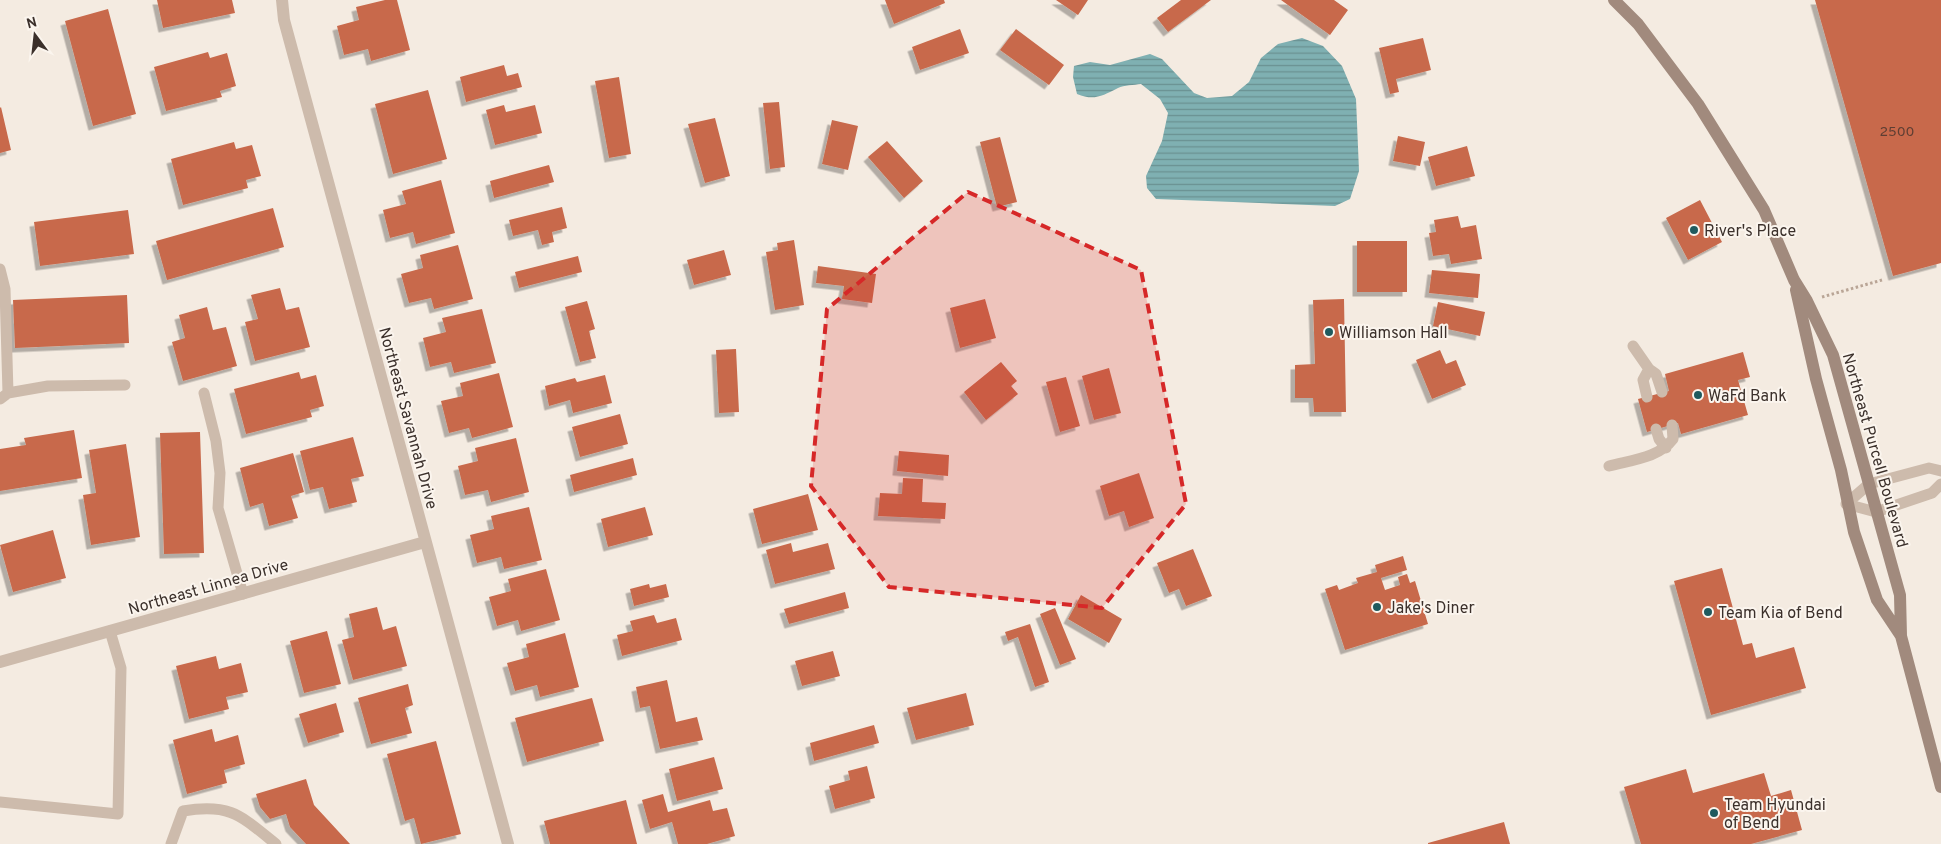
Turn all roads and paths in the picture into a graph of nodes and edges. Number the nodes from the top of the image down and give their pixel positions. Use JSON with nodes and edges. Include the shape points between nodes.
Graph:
{"nodes":[{"id":1,"x":282,"y":0,"type":"edge"},
{"id":2,"x":1614,"y":0,"type":"edge"},
{"id":3,"x":0,"y":269,"type":"edge"},
{"id":4,"x":1794,"y":280,"type":"junction"},
{"id":5,"x":1882,"y":280,"type":"dead end"},
{"id":6,"x":1807,"y":301,"type":"junction"},
{"id":7,"x":1633,"y":346,"type":"dead end"},
{"id":8,"x":1649,"y":369,"type":"junction"},
{"id":9,"x":125,"y":385,"type":"dead end"},
{"id":10,"x":1662,"y":392,"type":"dead end"},
{"id":11,"x":204,"y":393,"type":"dead end"},
{"id":12,"x":4,"y":396,"type":"edge"},
{"id":13,"x":1647,"y":397,"type":"dead end"},
{"id":14,"x":1672,"y":425,"type":"dead end"},
{"id":15,"x":1656,"y":430,"type":"dead end"},
{"id":16,"x":1666,"y":448,"type":"junction"},
{"id":17,"x":1609,"y":466,"type":"dead end"},
{"id":18,"x":1941,"y":471,"type":"edge"},
{"id":19,"x":1869,"y":484,"type":"junction"},
{"id":20,"x":1941,"y":484,"type":"edge"},
{"id":21,"x":1846,"y":504,"type":"junction"},
{"id":22,"x":1876,"y":512,"type":"junction"},
{"id":23,"x":425,"y":542,"type":"junction"},
{"id":24,"x":243,"y":594,"type":"junction"},
{"id":25,"x":110,"y":631,"type":"junction"},
{"id":26,"x":1902,"y":636,"type":"junction"},
{"id":27,"x":0,"y":662,"type":"edge"},
{"id":28,"x":1941,"y":787,"type":"edge"},
{"id":29,"x":0,"y":802,"type":"edge"},
{"id":30,"x":170,"y":844,"type":"edge"},
{"id":31,"x":276,"y":844,"type":"edge"},
{"id":32,"x":508,"y":844,"type":"edge"}],
"edges":[{"from":1,"to":23,"type":"street","name":"Northeast Savannah Drive","via":[[286,29]]},
{"from":2,"to":4,"type":"street","name":"Northeast Purcell Boulevard","via":[[1638,24],[1730,152],[1764,210]]},
{"from":3,"to":12,"type":"lane","via":[[5,289]]},
{"from":4,"to":6,"type":"street","name":"Northeast Purcell Boulevard"},
{"from":4,"to":21,"type":"street","name":"Northeast Purcell Boulevard","via":[[1841,470]]},
{"from":5,"to":6,"type":"path"},
{"from":6,"to":19,"type":"street","name":"Northeast Purcell Boulevard","via":[[1833,355]]},
{"from":7,"to":8,"type":"lane"},
{"from":8,"to":10,"type":"lane","via":[[1656,374]]},
{"from":8,"to":13,"type":"lane","via":[[1643,380]]},
{"from":9,"to":12,"type":"lane","via":[[48,386]]},
{"from":11,"to":24,"type":"lane","via":[[220,473],[218,508]]},
{"from":14,"to":16,"type":"lane","via":[[1673,439]]},
{"from":15,"to":16,"type":"lane","via":[[1658,439]]},
{"from":16,"to":17,"type":"lane"},
{"from":18,"to":19,"type":"lane","via":[[1928,468]]},
{"from":19,"to":21,"type":"lane"},
{"from":19,"to":22,"type":"street","name":"Northeast Purcell Boulevard"},
{"from":20,"to":22,"type":"lane","via":[[1932,493]]},
{"from":21,"to":22,"type":"lane"},
{"from":21,"to":26,"type":"street","name":"Northeast Purcell Boulevard","via":[[1877,600]]},
{"from":22,"to":26,"type":"street","name":"Northeast Purcell Boulevard","via":[[1900,595]]},
{"from":23,"to":24,"type":"street","name":"Northeast Linnea Drive"},
{"from":23,"to":32,"type":"street","name":"Northeast Savannah Drive"},
{"from":24,"to":25,"type":"street","name":"Northeast Linnea Drive"},
{"from":25,"to":27,"type":"street","name":"Northeast Linnea Drive"},
{"from":25,"to":29,"type":"lane","via":[[120,668],[118,814]]},
{"from":26,"to":28,"type":"street","name":"Northeast Purcell Boulevard"},
{"from":30,"to":31,"type":"lane","via":[[183,811],[209,807],[240,815]]}]}
